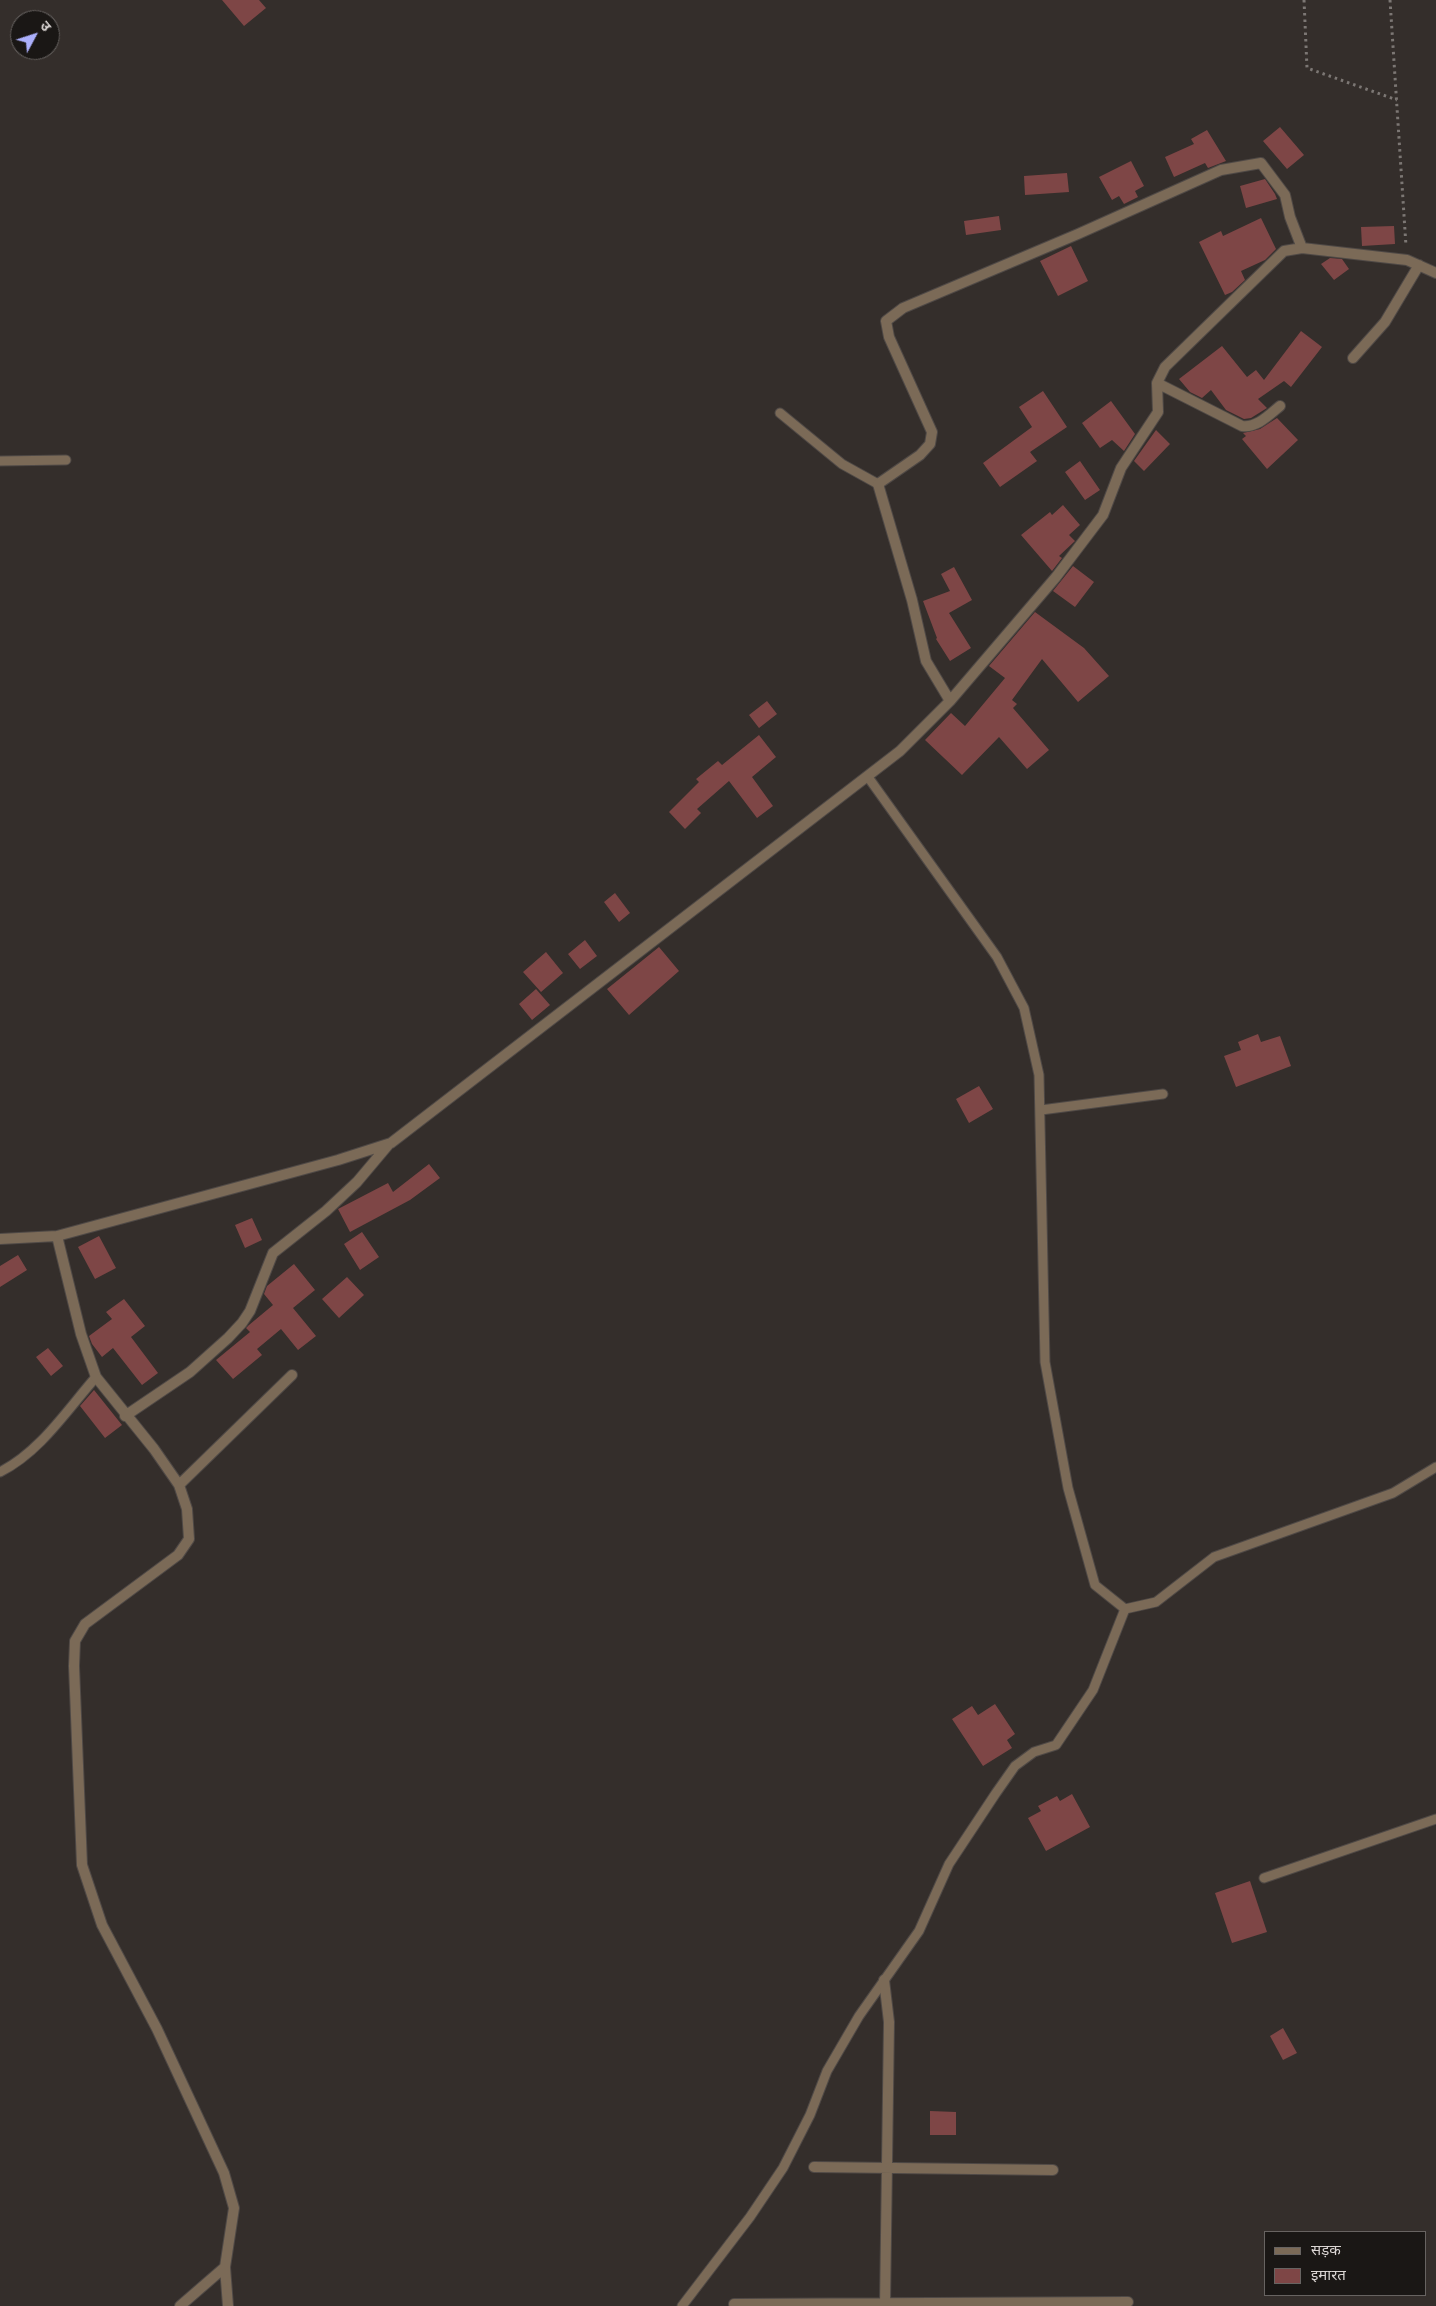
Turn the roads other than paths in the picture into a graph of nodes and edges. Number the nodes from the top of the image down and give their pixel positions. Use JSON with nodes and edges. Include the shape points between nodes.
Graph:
{"nodes":[{"id":1,"x":1302,"y":248,"type":"junction"},
{"id":2,"x":1420,"y":265,"type":"junction"},
{"id":3,"x":1436,"y":273,"type":"edge"},
{"id":4,"x":1353,"y":358,"type":"dead end"},
{"id":5,"x":1157,"y":383,"type":"junction"},
{"id":6,"x":1280,"y":406,"type":"dead end"},
{"id":7,"x":780,"y":413,"type":"dead end"},
{"id":8,"x":66,"y":460,"type":"dead end"},
{"id":9,"x":0,"y":461,"type":"edge"},
{"id":10,"x":878,"y":484,"type":"junction"},
{"id":11,"x":950,"y":701,"type":"junction"},
{"id":12,"x":868,"y":777,"type":"junction"},
{"id":13,"x":1163,"y":1094,"type":"dead end"},
{"id":14,"x":1041,"y":1110,"type":"junction"},
{"id":15,"x":390,"y":1143,"type":"junction"},
{"id":16,"x":57,"y":1236,"type":"junction"},
{"id":17,"x":0,"y":1239,"type":"edge"},
{"id":18,"x":292,"y":1374,"type":"dead end"},
{"id":19,"x":96,"y":1377,"type":"junction"},
{"id":20,"x":125,"y":1416,"type":"junction"},
{"id":21,"x":1436,"y":1466,"type":"edge"},
{"id":22,"x":0,"y":1472,"type":"edge"},
{"id":23,"x":180,"y":1485,"type":"junction"},
{"id":24,"x":1124,"y":1609,"type":"junction"},
{"id":25,"x":1436,"y":1819,"type":"edge"},
{"id":26,"x":1264,"y":1878,"type":"dead end"},
{"id":27,"x":884,"y":1980,"type":"junction"},
{"id":28,"x":814,"y":2167,"type":"dead end"},
{"id":29,"x":887,"y":2169,"type":"junction"},
{"id":30,"x":1053,"y":2170,"type":"dead end"},
{"id":31,"x":225,"y":2267,"type":"junction"},
{"id":32,"x":1128,"y":2302,"type":"dead end"},
{"id":33,"x":734,"y":2304,"type":"dead end"},
{"id":34,"x":885,"y":2305,"type":"edge"},
{"id":35,"x":180,"y":2306,"type":"edge"},
{"id":36,"x":228,"y":2306,"type":"edge"},
{"id":37,"x":682,"y":2306,"type":"edge"}],
"edges":[{"from":1,"to":2,"type":"street","via":[[1407,260]]},
{"from":1,"to":5,"type":"street","via":[[1284,251],[1165,367]]},
{"from":1,"to":10,"type":"street","via":[[1285,195],[1261,163],[1221,170],[903,308],[886,321],[889,336],[932,432],[930,444],[920,455]]},
{"from":2,"to":3,"type":"street"},
{"from":2,"to":4,"type":"street","via":[[1385,322]]},
{"from":5,"to":6,"type":"street","via":[[1242,426],[1258,424]]},
{"from":5,"to":11,"type":"street","via":[[1158,412],[1121,468],[1103,515],[1056,577]]},
{"from":7,"to":10,"type":"lane","via":[[842,464]]},
{"from":8,"to":9,"type":"lane"},
{"from":10,"to":11,"type":"street","via":[[926,661]]},
{"from":11,"to":12,"type":"street","via":[[900,751]]},
{"from":12,"to":14,"type":"lane","via":[[997,957],[1024,1008],[1039,1075]]},
{"from":12,"to":15,"type":"street"},
{"from":13,"to":14,"type":"lane"},
{"from":14,"to":24,"type":"lane","via":[[1045,1362],[1068,1488],[1095,1585]]},
{"from":15,"to":16,"type":"street"},
{"from":15,"to":20,"type":"street","via":[[357,1182],[273,1253],[250,1311],[228,1338],[190,1372]]},
{"from":16,"to":17,"type":"street"},
{"from":16,"to":19,"type":"street","via":[[81,1334]]},
{"from":18,"to":23,"type":"street"},
{"from":19,"to":20,"type":"street"},
{"from":19,"to":22,"type":"lane","via":[[33,1449]]},
{"from":20,"to":23,"type":"street"},
{"from":21,"to":24,"type":"lane","via":[[1394,1493],[1214,1557],[1156,1602]]},
{"from":23,"to":31,"type":"street","via":[[187,1509],[189,1539],[178,1555],[85,1624],[75,1641],[82,1865],[102,1925],[158,2029],[224,2173],[234,2208]]},
{"from":24,"to":27,"type":"lane","via":[[1093,1690],[1056,1745],[1034,1752],[1015,1766],[950,1864],[919,1931]]},
{"from":25,"to":26,"type":"lane"},
{"from":27,"to":29,"type":"street","via":[[889,2022]]},
{"from":27,"to":37,"type":"lane","via":[[827,2071],[810,2115],[783,2168]]},
{"from":28,"to":29,"type":"street"},
{"from":29,"to":30,"type":"street"},
{"from":29,"to":34,"type":"street"},
{"from":31,"to":35,"type":"street"},
{"from":31,"to":36,"type":"street"},
{"from":32,"to":34,"type":"street"},
{"from":33,"to":34,"type":"street"}]}
